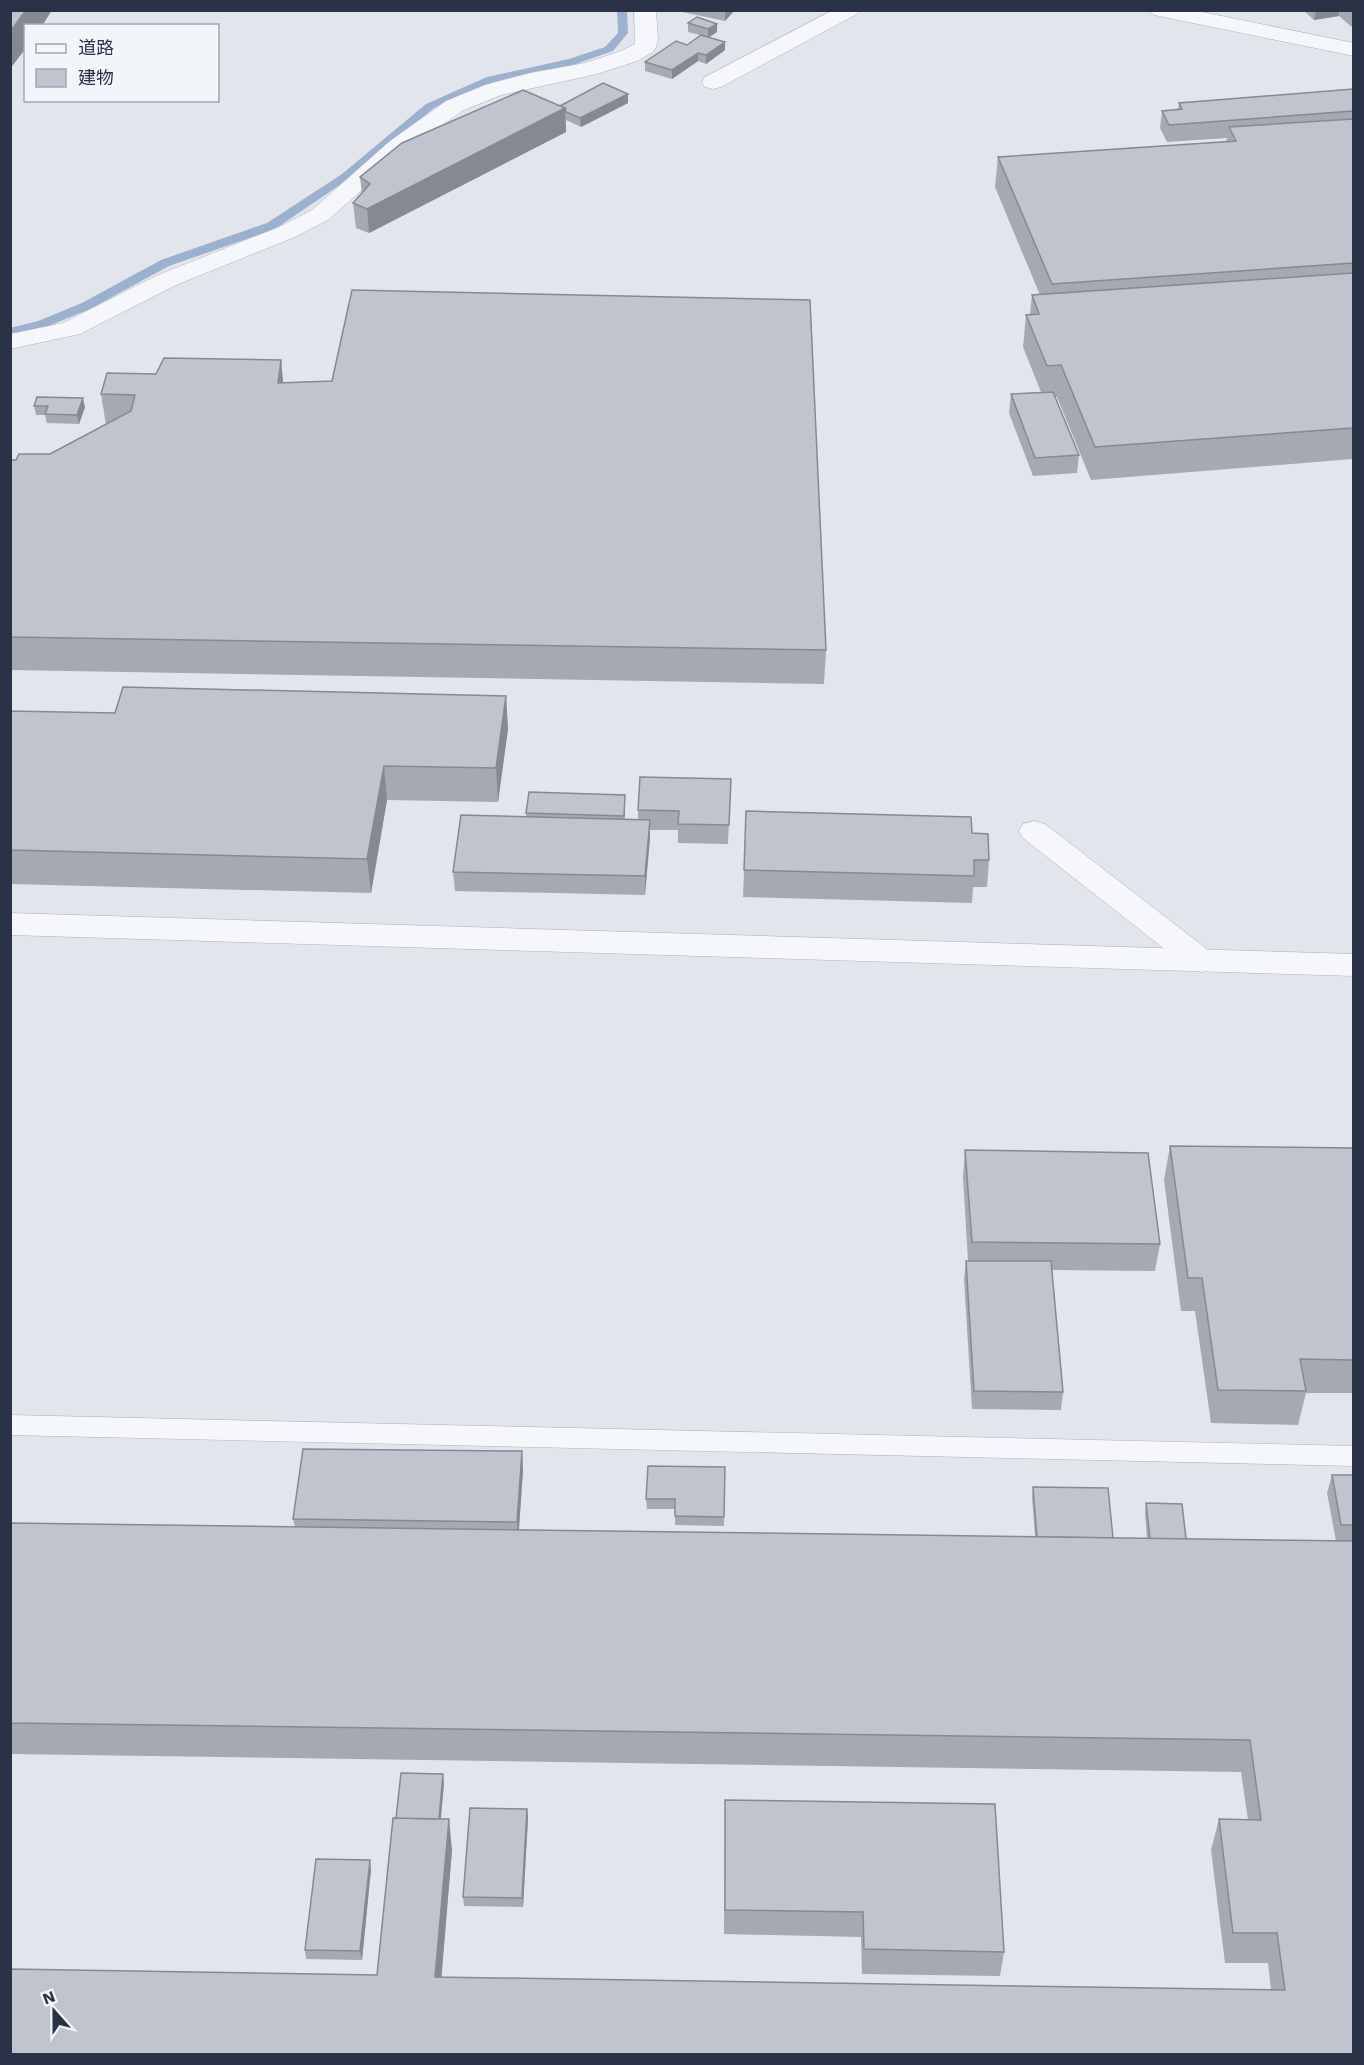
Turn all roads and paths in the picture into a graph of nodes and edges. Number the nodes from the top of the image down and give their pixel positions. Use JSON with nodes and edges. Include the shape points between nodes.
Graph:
{"nodes":[{"id":1,"x":645,"y":10,"type":"edge"},
{"id":2,"x":850,"y":10,"type":"edge"},
{"id":3,"x":1160,"y":10,"type":"edge"},
{"id":4,"x":1353,"y":50,"type":"edge"},
{"id":5,"x":713,"y":82,"type":"dead end"},
{"id":6,"x":10,"y":342,"type":"edge"},
{"id":7,"x":1034,"y":831,"type":"dead end"},
{"id":8,"x":10,"y":924,"type":"edge"},
{"id":9,"x":1201,"y":961,"type":"junction"},
{"id":10,"x":1353,"y":965,"type":"edge"},
{"id":11,"x":10,"y":1425,"type":"edge"},
{"id":12,"x":1353,"y":1456,"type":"edge"}],
"edges":[{"from":1,"to":6,"type":"street","via":[[645,47],[629,56],[493,90],[454,106],[398,146],[320,215],[167,280],[71,329]]},
{"from":2,"to":5,"type":"street"},
{"from":3,"to":4,"type":"street"},
{"from":7,"to":9,"type":"street"},
{"from":8,"to":9,"type":"street"},
{"from":9,"to":10,"type":"street"},
{"from":11,"to":12,"type":"lane"}]}
